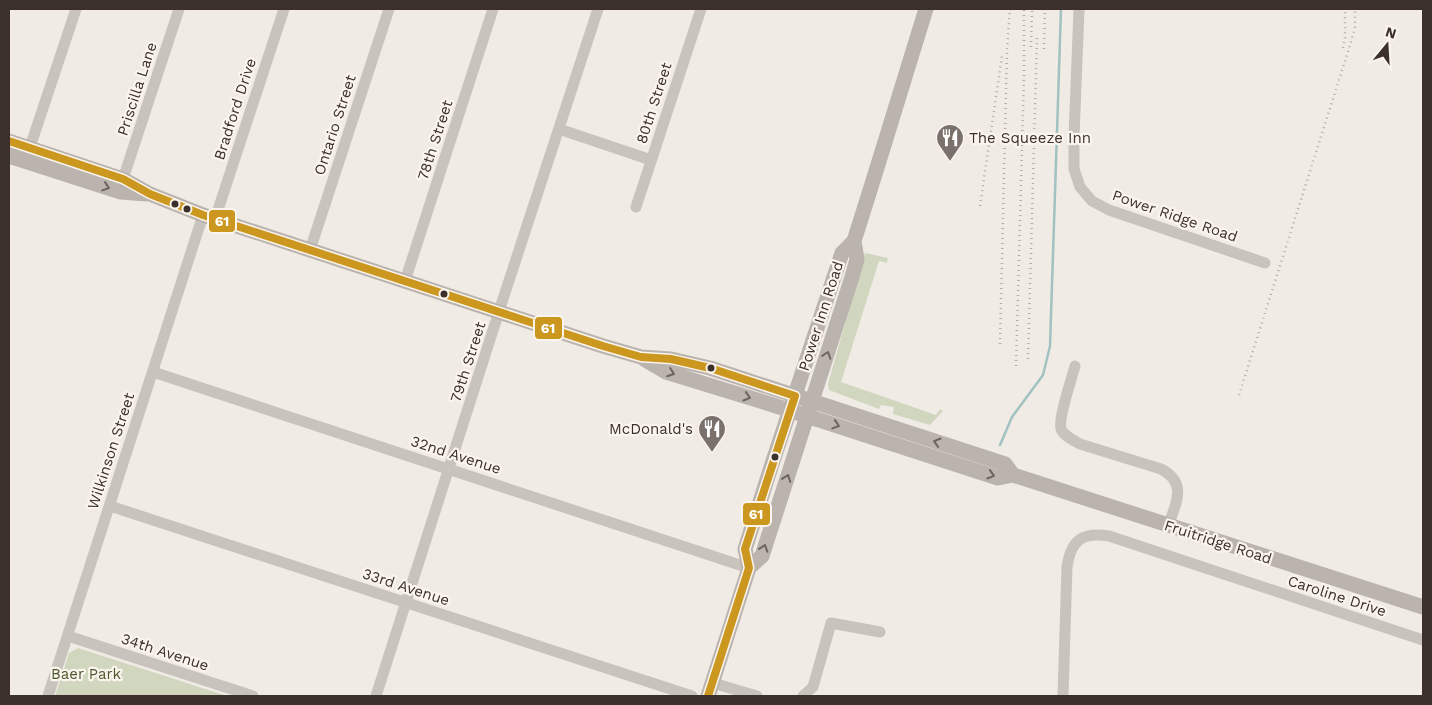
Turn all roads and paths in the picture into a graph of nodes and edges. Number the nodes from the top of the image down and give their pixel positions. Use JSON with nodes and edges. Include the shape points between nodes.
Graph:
{"nodes":[{"id":1,"x":76,"y":9,"type":"edge"},
{"id":2,"x":179,"y":9,"type":"edge"},
{"id":3,"x":284,"y":9,"type":"edge"},
{"id":4,"x":389,"y":9,"type":"edge"},
{"id":5,"x":493,"y":9,"type":"edge"},
{"id":6,"x":598,"y":9,"type":"edge"},
{"id":7,"x":701,"y":9,"type":"edge"},
{"id":8,"x":926,"y":9,"type":"edge"},
{"id":9,"x":1078,"y":9,"type":"edge"},
{"id":10,"x":559,"y":129,"type":"junction"},
{"id":11,"x":9,"y":141,"type":"edge"},
{"id":12,"x":30,"y":147,"type":"junction"},
{"id":13,"x":9,"y":156,"type":"edge"},
{"id":14,"x":651,"y":160,"type":"junction"},
{"id":15,"x":123,"y":179,"type":"junction"},
{"id":16,"x":150,"y":194,"type":"junction"},
{"id":17,"x":636,"y":207,"type":"dead end"},
{"id":18,"x":209,"y":217,"type":"junction"},
{"id":19,"x":854,"y":240,"type":"junction"},
{"id":20,"x":310,"y":250,"type":"junction"},
{"id":21,"x":1265,"y":264,"type":"dead end"},
{"id":22,"x":405,"y":281,"type":"junction"},
{"id":23,"x":499,"y":312,"type":"junction"},
{"id":24,"x":641,"y":357,"type":"junction"},
{"id":25,"x":1075,"y":366,"type":"dead end"},
{"id":26,"x":153,"y":372,"type":"junction"},
{"id":27,"x":795,"y":396,"type":"junction"},
{"id":28,"x":810,"y":409,"type":"junction"},
{"id":29,"x":790,"y":410,"type":"junction"},
{"id":30,"x":449,"y":469,"type":"junction"},
{"id":31,"x":110,"y":506,"type":"junction"},
{"id":32,"x":1168,"y":526,"type":"junction"},
{"id":33,"x":749,"y":568,"type":"junction"},
{"id":34,"x":406,"y":603,"type":"junction"},
{"id":35,"x":1423,"y":607,"type":"edge"},
{"id":36,"x":880,"y":632,"type":"dead end"},
{"id":37,"x":68,"y":636,"type":"junction"},
{"id":38,"x":1423,"y":640,"type":"edge"},
{"id":39,"x":710,"y":689,"type":"edge"},
{"id":40,"x":48,"y":696,"type":"edge"},
{"id":41,"x":253,"y":696,"type":"edge"},
{"id":42,"x":376,"y":696,"type":"edge"},
{"id":43,"x":692,"y":696,"type":"edge"},
{"id":44,"x":757,"y":696,"type":"edge"},
{"id":45,"x":803,"y":696,"type":"edge"},
{"id":46,"x":1064,"y":696,"type":"edge"}],
"edges":[{"from":1,"to":12,"type":"street"},
{"from":2,"to":15,"type":"street","name":"Priscilla Lane"},
{"from":3,"to":18,"type":"street","name":"Bradford Drive"},
{"from":4,"to":20,"type":"street","name":"Ontario Street"},
{"from":5,"to":22,"type":"street","name":"78th Street"},
{"from":6,"to":10,"type":"street","name":"79th Street"},
{"from":7,"to":14,"type":"street","name":"80th Street"},
{"from":8,"to":19,"type":"main road","name":"Power Inn Road"},
{"from":9,"to":21,"type":"street","name":"Power Ridge Road","via":[[1074,169],[1080,187],[1092,201],[1109,210]]},
{"from":10,"to":14,"type":"street"},
{"from":10,"to":23,"type":"street","name":"79th Street"},
{"from":11,"to":12,"type":"main road","name":"Fruitridge Road"},
{"from":12,"to":15,"type":"main road","name":"Fruitridge Road"},
{"from":13,"to":16,"type":"main road","name":"Fruitridge Road","one_way":true,"via":[[121,192]]},
{"from":14,"to":17,"type":"street","name":"80th Street"},
{"from":15,"to":16,"type":"main road","name":"Fruitridge Road"},
{"from":16,"to":18,"type":"main road","name":"Fruitridge Road"},
{"from":18,"to":20,"type":"main road","name":"Fruitridge Road"},
{"from":18,"to":26,"type":"street","name":"Wilkinson Street"},
{"from":19,"to":27,"type":"main road","name":"Power Inn Road","via":[[842,253]]},
{"from":28,"to":19,"type":"main road","name":"Power Inn Road","one_way":true,"via":[[857,259]]},
{"from":20,"to":22,"type":"main road","name":"Fruitridge Road"},
{"from":22,"to":23,"type":"main road","name":"Fruitridge Road"},
{"from":23,"to":24,"type":"main road","name":"Fruitridge Road"},
{"from":23,"to":30,"type":"street","name":"79th Street"},
{"from":24,"to":27,"type":"main road","name":"Fruitridge Road","via":[[671,359],[700,366]]},
{"from":24,"to":29,"type":"main road","name":"Fruitridge Road","one_way":true,"via":[[666,372]]},
{"from":25,"to":32,"type":"street","via":[[1062,428],[1069,438],[1080,444],[1170,474],[1178,486]]},
{"from":26,"to":30,"type":"street","name":"32nd Avenue"},
{"from":26,"to":31,"type":"street","name":"Wilkinson Street"},
{"from":27,"to":28,"type":"main road","name":"Fruitridge Road"},
{"from":27,"to":29,"type":"main road","name":"Power Inn Road"},
{"from":28,"to":29,"type":"main road","name":"Fruitridge Road"},
{"from":28,"to":32,"type":"main road","name":"Fruitridge Road","via":[[998,478],[1013,475]]},
{"from":33,"to":28,"type":"main road","name":"Power Inn Road","one_way":true,"via":[[762,556]]},
{"from":29,"to":33,"type":"main road","name":"Power Inn Road","via":[[745,549]]},
{"from":30,"to":33,"type":"street","name":"32nd Avenue"},
{"from":30,"to":34,"type":"street","name":"79th Street"},
{"from":31,"to":34,"type":"street","name":"33rd Avenue"},
{"from":31,"to":37,"type":"street","name":"Wilkinson Street"},
{"from":32,"to":35,"type":"main road","name":"Fruitridge Road"},
{"from":33,"to":39,"type":"main road","name":"Power Inn Road"},
{"from":34,"to":42,"type":"street","name":"79th Street"},
{"from":34,"to":43,"type":"street","name":"33rd Avenue"},
{"from":36,"to":45,"type":"street","via":[[832,623],[813,687]]},
{"from":37,"to":40,"type":"street","name":"Wilkinson Street"},
{"from":37,"to":41,"type":"street","name":"34th Avenue"},
{"from":38,"to":46,"type":"street","name":"Caroline Drive","via":[[1109,536],[1094,534],[1080,540],[1070,552],[1067,567]]},
{"from":39,"to":44,"type":"street"}]}
